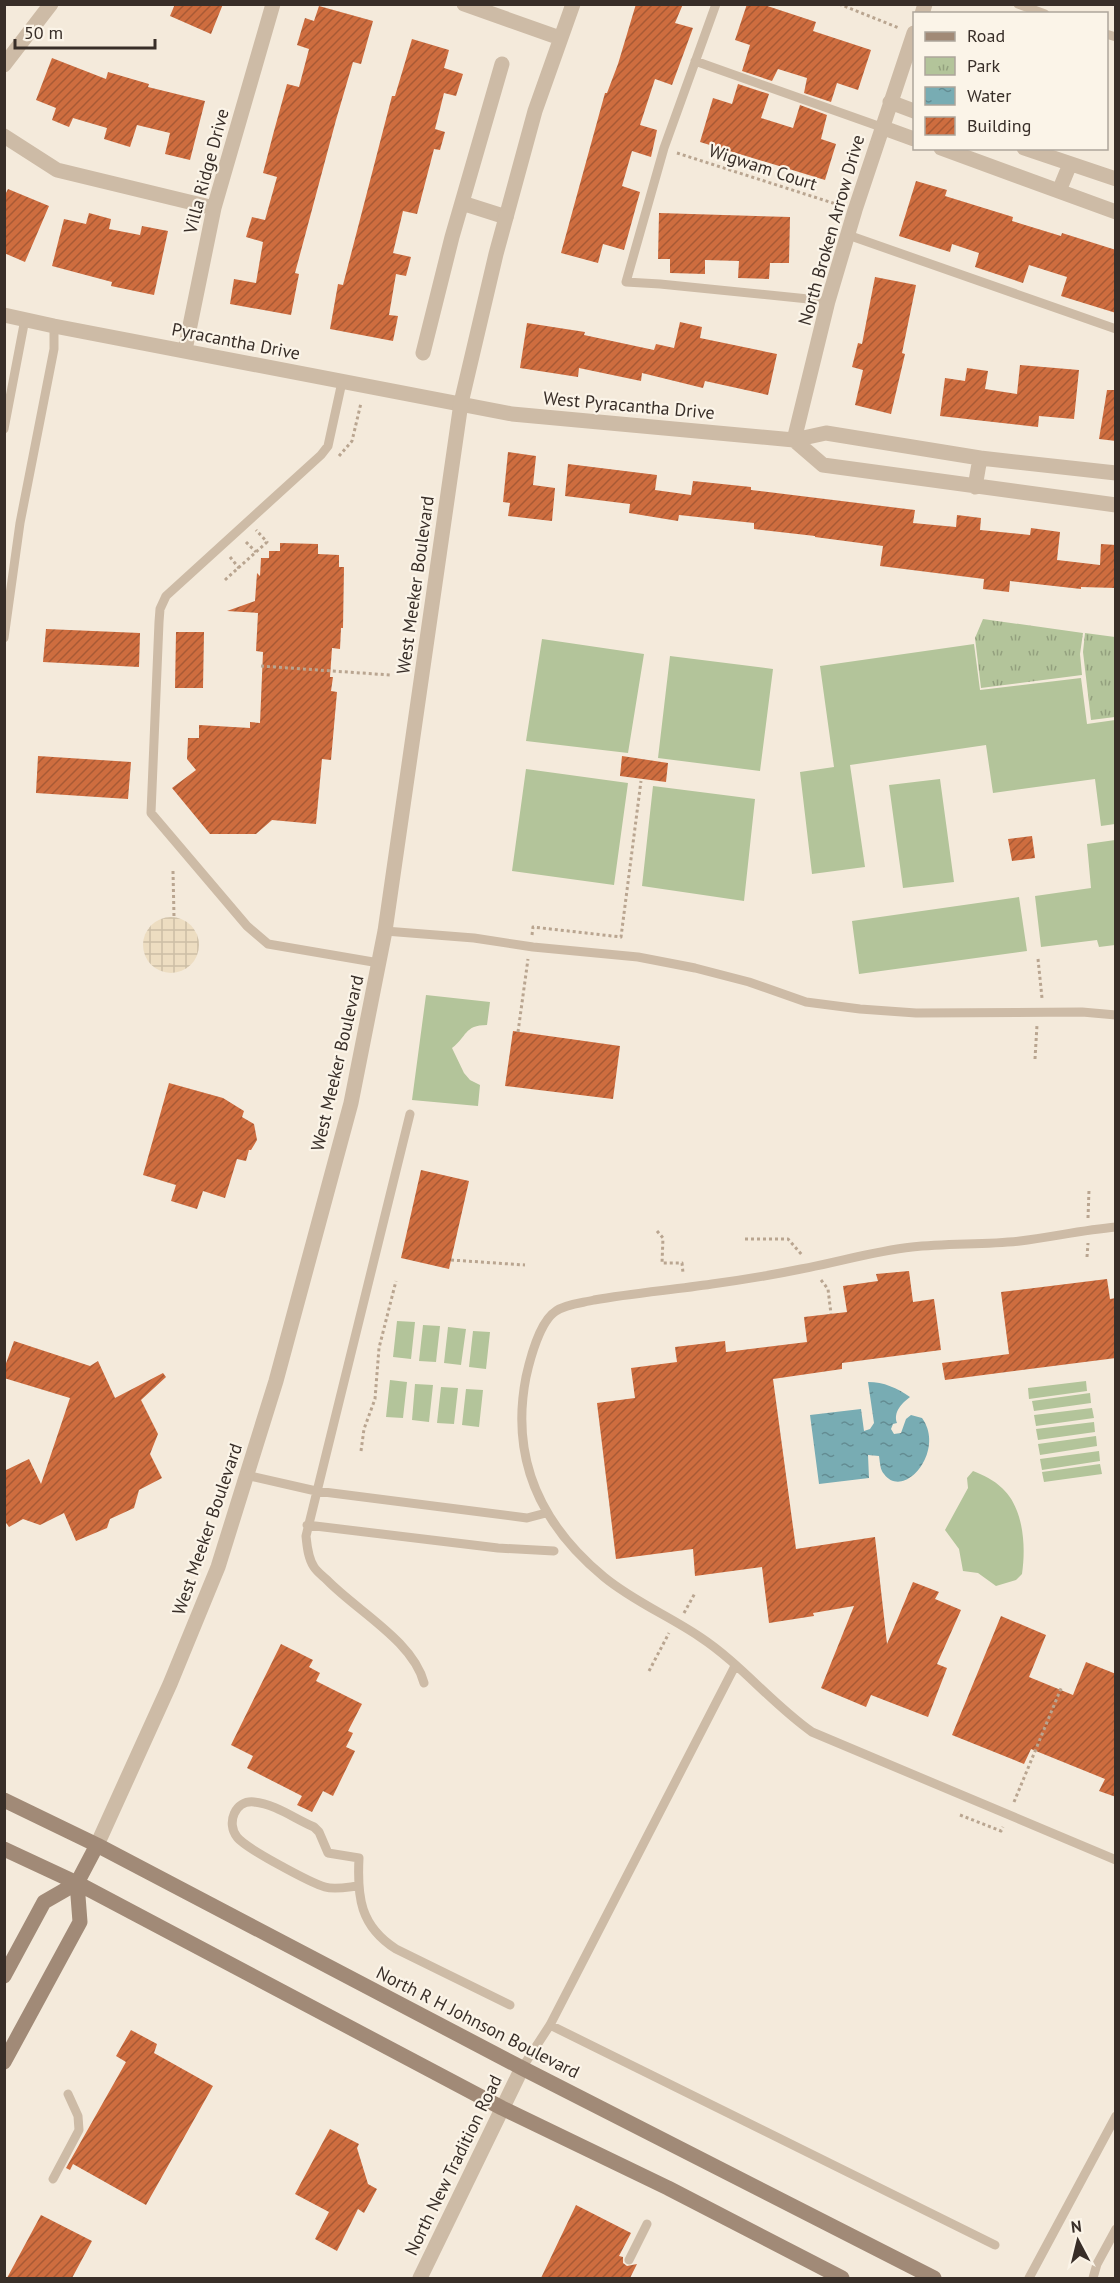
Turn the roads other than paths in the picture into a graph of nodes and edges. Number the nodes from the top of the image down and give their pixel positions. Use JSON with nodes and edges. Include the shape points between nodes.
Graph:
{"nodes":[{"id":1,"x":51,"y":4,"type":"edge"},
{"id":2,"x":273,"y":4,"type":"edge"},
{"id":3,"x":464,"y":4,"type":"edge"},
{"id":4,"x":573,"y":4,"type":"edge"},
{"id":5,"x":716,"y":4,"type":"edge"},
{"id":6,"x":1018,"y":4,"type":"edge"},
{"id":7,"x":1040,"y":12,"type":"edge"},
{"id":8,"x":913,"y":36,"type":"edge"},
{"id":9,"x":560,"y":38,"type":"junction"},
{"id":10,"x":695,"y":61,"type":"junction"},
{"id":11,"x":502,"y":64,"type":"dead end"},
{"id":12,"x":4,"y":65,"type":"edge"},
{"id":13,"x":890,"y":102,"type":"junction"},
{"id":14,"x":913,"y":110,"type":"edge"},
{"id":15,"x":881,"y":127,"type":"junction"},
{"id":16,"x":4,"y":136,"type":"edge"},
{"id":17,"x":913,"y":138,"type":"edge"},
{"id":18,"x":946,"y":150,"type":"edge"},
{"id":19,"x":1030,"y":150,"type":"edge"},
{"id":20,"x":1070,"y":164,"type":"junction"},
{"id":21,"x":1116,"y":179,"type":"edge"},
{"id":22,"x":1059,"y":191,"type":"junction"},
{"id":23,"x":462,"y":203,"type":"junction"},
{"id":24,"x":214,"y":208,"type":"junction"},
{"id":25,"x":1116,"y":212,"type":"edge"},
{"id":26,"x":506,"y":216,"type":"junction"},
{"id":27,"x":848,"y":235,"type":"junction"},
{"id":28,"x":828,"y":301,"type":"junction"},
{"id":29,"x":4,"y":315,"type":"edge"},
{"id":30,"x":25,"y":319,"type":"junction"},
{"id":31,"x":54,"y":326,"type":"junction"},
{"id":32,"x":1116,"y":329,"type":"edge"},
{"id":33,"x":185,"y":350,"type":"junction"},
{"id":34,"x":423,"y":353,"type":"dead end"},
{"id":35,"x":342,"y":382,"type":"junction"},
{"id":36,"x":461,"y":403,"type":"junction"},
{"id":37,"x":4,"y":429,"type":"edge"},
{"id":38,"x":794,"y":440,"type":"junction"},
{"id":39,"x":980,"y":458,"type":"junction"},
{"id":40,"x":1116,"y":473,"type":"edge"},
{"id":41,"x":975,"y":487,"type":"junction"},
{"id":42,"x":1116,"y":505,"type":"edge"},
{"id":43,"x":4,"y":638,"type":"edge"},
{"id":44,"x":385,"y":931,"type":"junction"},
{"id":45,"x":379,"y":963,"type":"junction"},
{"id":46,"x":1116,"y":1015,"type":"edge"},
{"id":47,"x":410,"y":1114,"type":"dead end"},
{"id":48,"x":1116,"y":1227,"type":"edge"},
{"id":49,"x":246,"y":1475,"type":"junction"},
{"id":50,"x":316,"y":1491,"type":"junction"},
{"id":51,"x":546,"y":1513,"type":"junction"},
{"id":52,"x":307,"y":1525,"type":"junction"},
{"id":53,"x":554,"y":1551,"type":"dead end"},
{"id":54,"x":735,"y":1666,"type":"junction"},
{"id":55,"x":424,"y":1683,"type":"dead end"},
{"id":56,"x":4,"y":1800,"type":"edge"},
{"id":57,"x":97,"y":1845,"type":"junction"},
{"id":58,"x":4,"y":1849,"type":"edge"},
{"id":59,"x":1116,"y":1860,"type":"edge"},
{"id":60,"x":77,"y":1883,"type":"junction"},
{"id":61,"x":358,"y":1886,"type":"junction"},
{"id":62,"x":4,"y":1976,"type":"edge"},
{"id":63,"x":510,"y":2005,"type":"dead end"},
{"id":64,"x":550,"y":2025,"type":"junction"},
{"id":65,"x":4,"y":2062,"type":"edge"},
{"id":66,"x":522,"y":2067,"type":"junction"},
{"id":67,"x":68,"y":2094,"type":"dead end"},
{"id":68,"x":502,"y":2108,"type":"junction"},
{"id":69,"x":1116,"y":2116,"type":"edge"},
{"id":70,"x":53,"y":2179,"type":"dead end"},
{"id":71,"x":647,"y":2224,"type":"dead end"},
{"id":72,"x":1116,"y":2229,"type":"edge"},
{"id":73,"x":995,"y":2245,"type":"dead end"},
{"id":74,"x":629,"y":2260,"type":"dead end"},
{"id":75,"x":420,"y":2278,"type":"edge"},
{"id":76,"x":842,"y":2278,"type":"edge"},
{"id":77,"x":934,"y":2278,"type":"edge"},
{"id":78,"x":1029,"y":2278,"type":"edge"},
{"id":79,"x":1093,"y":2278,"type":"edge"}],
"edges":[{"from":1,"to":12,"type":"street"},
{"from":2,"to":24,"type":"street","name":"Villa Ridge Drive"},
{"from":3,"to":9,"type":"street"},
{"from":4,"to":9,"type":"street","name":"West Meeker Boulevard"},
{"from":5,"to":10,"type":"lane"},
{"from":6,"to":7,"type":"lane"},
{"from":8,"to":13,"type":"street","name":"North Broken Arrow Drive"},
{"from":9,"to":26,"type":"street","name":"West Meeker Boulevard"},
{"from":10,"to":15,"type":"lane"},
{"from":10,"to":28,"type":"lane","via":[[664,148],[626,282]]},
{"from":11,"to":23,"type":"street"},
{"from":13,"to":14,"type":"street"},
{"from":13,"to":15,"type":"street","name":"North Broken Arrow Drive"},
{"from":15,"to":17,"type":"street"},
{"from":15,"to":27,"type":"street","name":"North Broken Arrow Drive"},
{"from":16,"to":24,"type":"street","via":[[57,170]]},
{"from":18,"to":22,"type":"street"},
{"from":19,"to":20,"type":"street"},
{"from":20,"to":21,"type":"street"},
{"from":20,"to":22,"type":"street"},
{"from":22,"to":25,"type":"street"},
{"from":23,"to":26,"type":"street"},
{"from":23,"to":34,"type":"street"},
{"from":24,"to":33,"type":"street","name":"Villa Ridge Drive"},
{"from":26,"to":36,"type":"street","name":"West Meeker Boulevard"},
{"from":27,"to":28,"type":"street","name":"North Broken Arrow Drive"},
{"from":27,"to":32,"type":"lane"},
{"from":28,"to":38,"type":"street","name":"North Broken Arrow Drive"},
{"from":29,"to":30,"type":"street","name":"Pyracantha Drive"},
{"from":30,"to":31,"type":"street","name":"Pyracantha Drive"},
{"from":30,"to":37,"type":"lane"},
{"from":31,"to":33,"type":"street","name":"Pyracantha Drive"},
{"from":31,"to":43,"type":"lane","via":[[54,349],[20,523]]},
{"from":33,"to":35,"type":"street","name":"Pyracantha Drive"},
{"from":35,"to":36,"type":"street","name":"Pyracantha Drive"},
{"from":35,"to":45,"type":"lane","via":[[327,446],[321,455],[166,596],[161,605],[151,813],[268,944]]},
{"from":36,"to":38,"type":"street","name":"West Pyracantha Drive","via":[[512,414]]},
{"from":36,"to":44,"type":"street","name":"West Meeker Boulevard"},
{"from":38,"to":39,"type":"street","name":"West Pyracantha Drive","via":[[826,433]]},
{"from":38,"to":41,"type":"street","via":[[823,465]]},
{"from":39,"to":40,"type":"street","name":"West Pyracantha Drive"},
{"from":39,"to":41,"type":"street"},
{"from":41,"to":42,"type":"street"},
{"from":44,"to":45,"type":"street","name":"West Meeker Boulevard"},
{"from":44,"to":46,"type":"lane","via":[[661,961],[749,982],[806,1002],[860,1009]]},
{"from":45,"to":49,"type":"street","name":"West Meeker Boulevard","via":[[348,1114],[276,1381]]},
{"from":47,"to":50,"type":"lane"},
{"from":48,"to":51,"type":"lane","via":[[1020,1240],[913,1247],[745,1280],[634,1292],[555,1311],[530,1357],[522,1411],[528,1468]]},
{"from":49,"to":50,"type":"lane"},
{"from":49,"to":57,"type":"street","name":"West Meeker Boulevard","via":[[218,1567]]},
{"from":50,"to":51,"type":"lane","via":[[527,1518]]},
{"from":50,"to":52,"type":"lane"},
{"from":51,"to":54,"type":"lane","via":[[567,1542],[605,1578],[702,1638]]},
{"from":52,"to":53,"type":"lane"},
{"from":52,"to":55,"type":"lane","via":[[307,1546],[314,1567],[414,1659]]},
{"from":54,"to":59,"type":"lane","via":[[812,1732]]},
{"from":54,"to":64,"type":"lane"},
{"from":56,"to":57,"type":"main road","name":"North R H Johnson Boulevard"},
{"from":57,"to":60,"type":"main road","name":"West Meeker Boulevard"},
{"from":57,"to":66,"type":"main road","name":"North R H Johnson Boulevard"},
{"from":58,"to":60,"type":"main road"},
{"from":60,"to":62,"type":"main road","via":[[44,1902]]},
{"from":60,"to":65,"type":"main road","via":[[80,1922]]},
{"from":60,"to":68,"type":"main road"},
{"from":61,"to":61,"type":"lane","via":[[358,1858],[328,1853],[314,1827],[273,1807],[252,1802],[239,1806],[231,1824],[243,1843],[325,1887]]},
{"from":61,"to":63,"type":"lane","via":[[368,1922],[383,1941]]},
{"from":64,"to":66,"type":"lane"},
{"from":64,"to":73,"type":"lane"},
{"from":66,"to":68,"type":"street","name":"North New Tradition Road"},
{"from":66,"to":77,"type":"main road","name":"North R H Johnson Boulevard"},
{"from":67,"to":70,"type":"lane","via":[[78,2116],[79,2130]]},
{"from":68,"to":75,"type":"street","name":"North New Tradition Road"},
{"from":68,"to":76,"type":"main road"},
{"from":69,"to":78,"type":"lane"},
{"from":71,"to":74,"type":"lane"},
{"from":72,"to":79,"type":"lane"}]}
